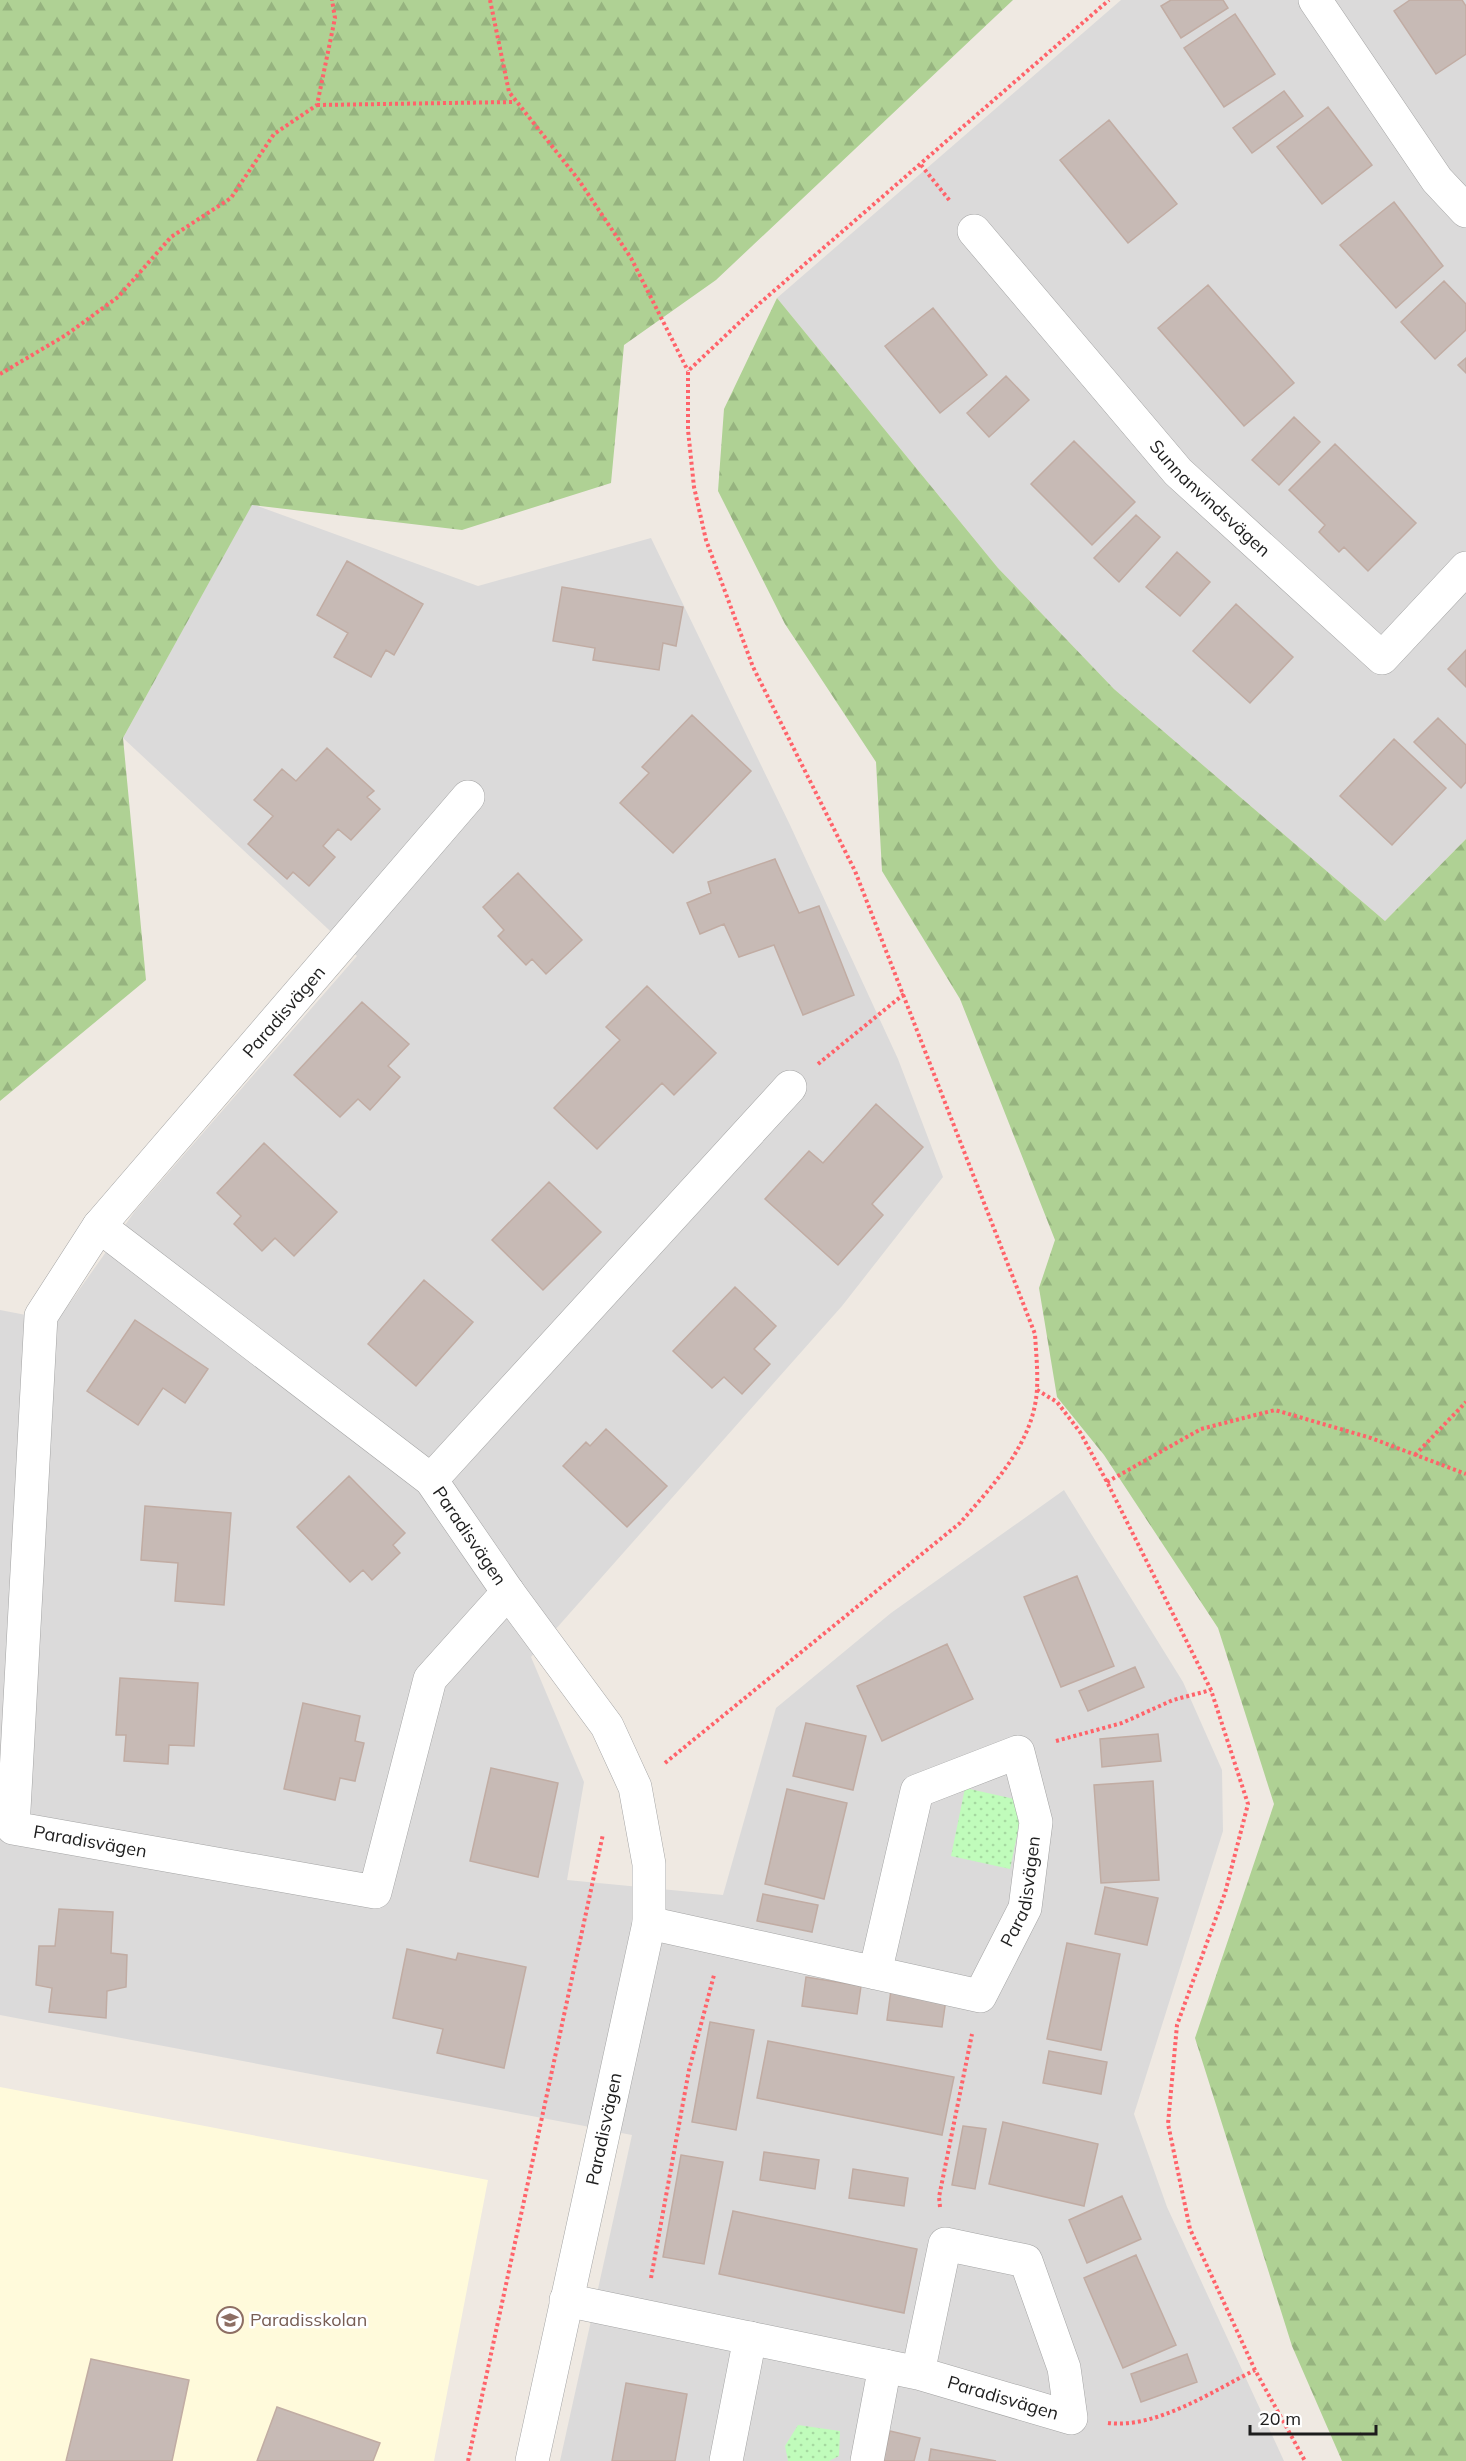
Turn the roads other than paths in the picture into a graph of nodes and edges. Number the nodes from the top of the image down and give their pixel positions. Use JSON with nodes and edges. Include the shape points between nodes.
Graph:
{"nodes":[{"id":1,"x":1315,"y":0,"type":"edge"},
{"id":2,"x":1466,"y":211,"type":"edge"},
{"id":3,"x":974,"y":231,"type":"road end"},
{"id":4,"x":1466,"y":568,"type":"edge"},
{"id":5,"x":468,"y":798,"type":"dead end"},
{"id":6,"x":790,"y":1087,"type":"road end"},
{"id":7,"x":99,"y":1226,"type":"junction"},
{"id":8,"x":431,"y":1480,"type":"junction"},
{"id":9,"x":508,"y":1592,"type":"junction"},
{"id":10,"x":649,"y":1923,"type":"junction"},
{"id":11,"x":875,"y":1973,"type":"junction"},
{"id":12,"x":566,"y":2300,"type":"junction"},
{"id":13,"x":750,"y":2338,"type":"junction"},
{"id":14,"x":885,"y":2366,"type":"junction"},
{"id":15,"x":918,"y":2373,"type":"junction"},
{"id":16,"x":532,"y":2461,"type":"edge"},
{"id":17,"x":726,"y":2461,"type":"edge"},
{"id":18,"x":867,"y":2461,"type":"edge"}],
"edges":[{"from":1,"to":2,"type":"street","via":[[1437,180]]},
{"from":3,"to":4,"type":"street","name":"Sunnanvindsvägen","via":[[1178,472],[1382,658]]},
{"from":5,"to":7,"type":"street","name":"Paradisvägen"},
{"from":6,"to":8,"type":"street","name":"Paradisvägen"},
{"from":7,"to":8,"type":"street","name":"Paradisvägen"},
{"from":7,"to":9,"type":"street","name":"Paradisvägen","via":[[41,1316],[13,1828],[375,1892],[430,1679]]},
{"from":8,"to":9,"type":"street","name":"Paradisvägen"},
{"from":9,"to":10,"type":"street","name":"Paradisvägen","via":[[607,1726],[635,1787],[649,1864]]},
{"from":10,"to":11,"type":"street"},
{"from":10,"to":12,"type":"street","name":"Paradisvägen"},
{"from":11,"to":11,"type":"street","name":"Paradisvägen","via":[[917,1791],[1018,1752],[1036,1822],[1024,1908],[980,1996]]},
{"from":12,"to":13,"type":"street","name":"Paradisvägen"},
{"from":12,"to":16,"type":"street","name":"Paradisvägen"},
{"from":13,"to":14,"type":"street","name":"Paradisvägen"},
{"from":13,"to":17,"type":"street"},
{"from":14,"to":15,"type":"street","name":"Paradisvägen"},
{"from":14,"to":18,"type":"street"},
{"from":15,"to":15,"type":"street","name":"Paradisvägen","via":[[945,2244],[1026,2261],[1064,2368],[1071,2418]]}]}
